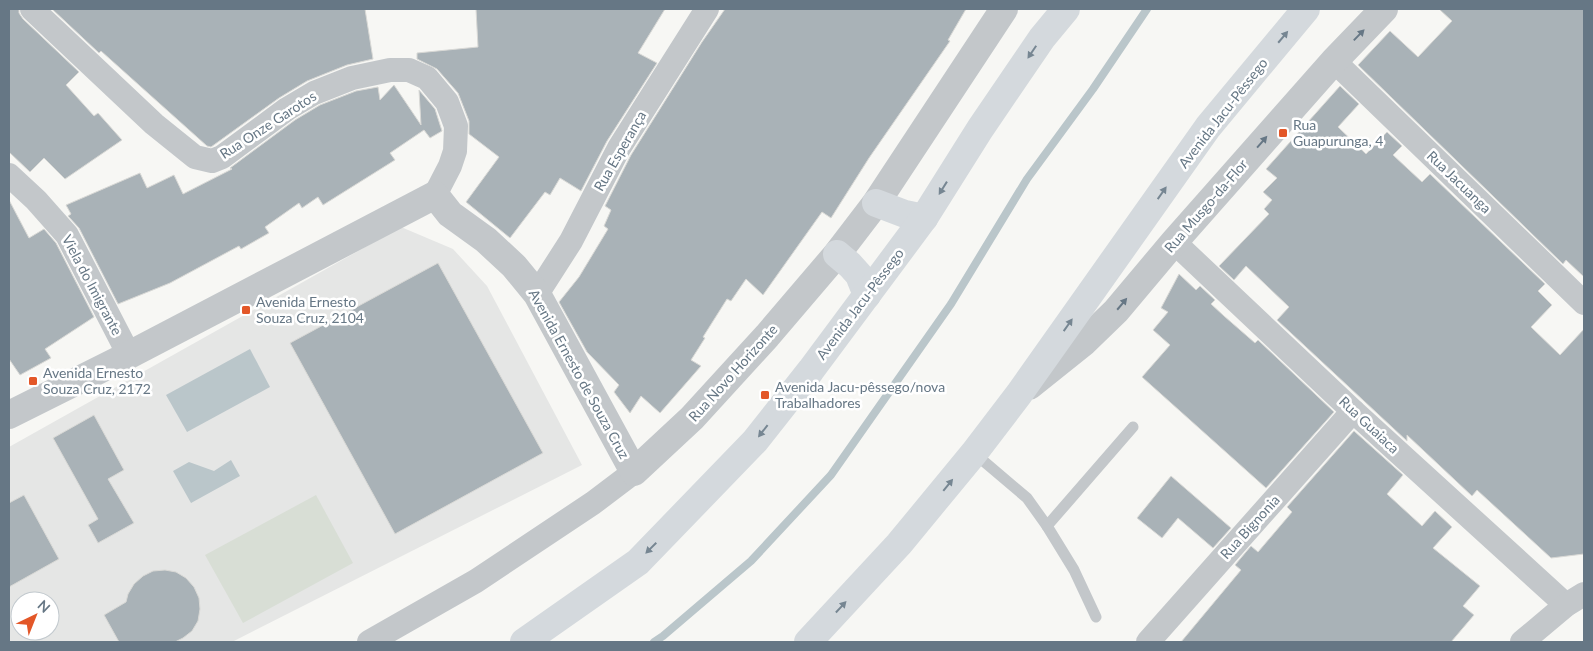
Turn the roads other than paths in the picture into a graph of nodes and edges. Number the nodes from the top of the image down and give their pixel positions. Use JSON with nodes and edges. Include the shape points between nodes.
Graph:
{"nodes":[{"id":1,"x":32,"y":9,"type":"edge"},
{"id":2,"x":707,"y":9,"type":"edge"},
{"id":3,"x":1004,"y":9,"type":"edge"},
{"id":4,"x":1306,"y":9,"type":"edge"},
{"id":5,"x":1384,"y":9,"type":"edge"},
{"id":6,"x":1064,"y":10,"type":"edge"},
{"id":7,"x":1334,"y":61,"type":"junction"},
{"id":8,"x":9,"y":174,"type":"edge"},
{"id":9,"x":435,"y":195,"type":"junction"},
{"id":10,"x":876,"y":203,"type":"junction"},
{"id":11,"x":924,"y":218,"type":"junction"},
{"id":12,"x":1174,"y":242,"type":"junction"},
{"id":13,"x":838,"y":254,"type":"junction"},
{"id":14,"x":537,"y":294,"type":"junction"},
{"id":15,"x":867,"y":295,"type":"junction"},
{"id":16,"x":1584,"y":303,"type":"edge"},
{"id":17,"x":129,"y":355,"type":"junction"},
{"id":18,"x":1019,"y":394,"type":"junction"},
{"id":19,"x":1353,"y":411,"type":"junction"},
{"id":20,"x":9,"y":415,"type":"edge"},
{"id":21,"x":1134,"y":427,"type":"dead end"},
{"id":22,"x":974,"y":453,"type":"junction"},
{"id":23,"x":634,"y":472,"type":"junction"},
{"id":24,"x":1047,"y":526,"type":"junction"},
{"id":25,"x":1575,"y":600,"type":"edge"},
{"id":26,"x":1096,"y":617,"type":"dead end"},
{"id":27,"x":369,"y":642,"type":"edge"},
{"id":28,"x":524,"y":642,"type":"edge"},
{"id":29,"x":808,"y":642,"type":"edge"},
{"id":30,"x":1148,"y":642,"type":"edge"},
{"id":31,"x":1522,"y":642,"type":"edge"}],
"edges":[{"from":1,"to":9,"type":"street","name":"Rua Onze Garotos","via":[[154,124],[195,157],[204,160],[222,157],[314,93],[352,78],[380,72],[415,72],[427,78],[447,102],[456,126],[455,151]]},
{"from":2,"to":14,"type":"street","name":"Rua Esperança","via":[[620,148],[571,241]]},
{"from":3,"to":10,"type":"street","name":"Rua Novo Horizonte"},
{"from":18,"to":4,"type":"highway","name":"Avenida Jacu-Pêssego","one_way":true,"via":[[1208,127]]},
{"from":7,"to":5,"type":"street","name":"Rua Musgo-da-Flor","one_way":true},
{"from":6,"to":11,"type":"highway","name":"Avenida Jacu-Pêssego","one_way":true,"via":[[980,129]]},
{"from":12,"to":7,"type":"street","name":"Rua Musgo-da-Flor","one_way":true},
{"from":7,"to":16,"type":"street","name":"Rua Jacuanga"},
{"from":8,"to":17,"type":"street","name":"Viela do Imigrante","via":[[67,235]]},
{"from":9,"to":14,"type":"street","name":"Avenida Ernesto de Souza Cruz","via":[[450,214],[486,240],[514,266]]},
{"from":9,"to":17,"type":"street"},
{"from":10,"to":11,"type":"highway"},
{"from":10,"to":13,"type":"street","name":"Rua Novo Horizonte"},
{"from":11,"to":15,"type":"highway","name":"Avenida Jacu-Pêssego"},
{"from":18,"to":12,"type":"street","name":"Rua Musgo-da-Flor","one_way":true,"via":[[1084,342],[1116,311]]},
{"from":12,"to":19,"type":"street","name":"Rua Guaiaca"},
{"from":13,"to":15,"type":"highway","via":[[860,276]]},
{"from":13,"to":23,"type":"street","name":"Rua Novo Horizonte","via":[[692,418]]},
{"from":14,"to":23,"type":"street","name":"Avenida Ernesto de Souza Cruz"},
{"from":15,"to":28,"type":"highway","name":"Avenida Jacu-Pêssego","one_way":true,"via":[[755,441],[638,562]]},
{"from":17,"to":20,"type":"street"},
{"from":18,"to":22,"type":"highway","name":"Avenida Jacu-Pêssego"},
{"from":19,"to":25,"type":"street","name":"Rua Guaiaca"},
{"from":19,"to":30,"type":"street","name":"Rua Bignonia"},
{"from":21,"to":24,"type":"lane"},
{"from":22,"to":24,"type":"lane","via":[[1028,498]]},
{"from":29,"to":22,"type":"highway","name":"Avenida Jacu-Pêssego","one_way":true,"via":[[899,544]]},
{"from":23,"to":27,"type":"street","name":"Rua Novo Horizonte","via":[[476,581]]},
{"from":24,"to":26,"type":"lane","via":[[1074,570]]},
{"from":25,"to":31,"type":"street"}]}
